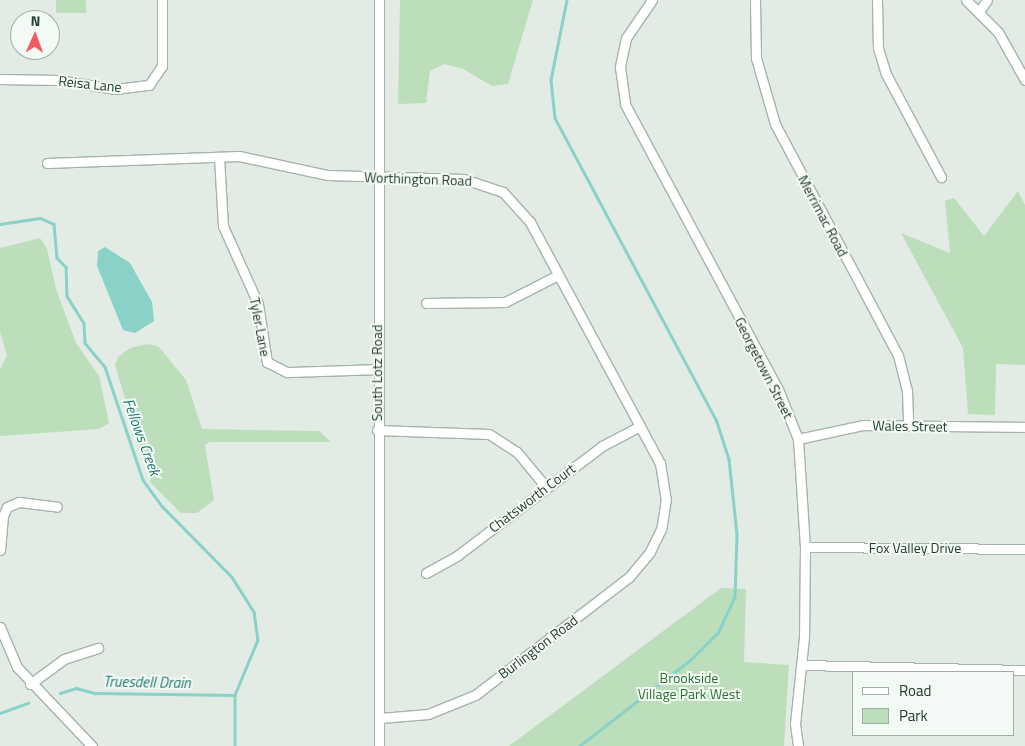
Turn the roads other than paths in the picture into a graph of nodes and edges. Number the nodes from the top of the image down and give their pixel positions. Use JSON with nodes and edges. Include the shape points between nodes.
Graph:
{"nodes":[{"id":1,"x":162,"y":0,"type":"edge"},
{"id":2,"x":378,"y":0,"type":"edge"},
{"id":3,"x":652,"y":0,"type":"edge"},
{"id":4,"x":755,"y":0,"type":"edge"},
{"id":5,"x":877,"y":0,"type":"edge"},
{"id":6,"x":966,"y":0,"type":"edge"},
{"id":7,"x":987,"y":0,"type":"edge"},
{"id":8,"x":980,"y":10,"type":"junction"},
{"id":9,"x":0,"y":79,"type":"edge"},
{"id":10,"x":1025,"y":80,"type":"edge"},
{"id":11,"x":219,"y":157,"type":"junction"},
{"id":12,"x":47,"y":163,"type":"dead end"},
{"id":13,"x":941,"y":177,"type":"dead end"},
{"id":14,"x":378,"y":178,"type":"junction"},
{"id":15,"x":558,"y":275,"type":"junction"},
{"id":16,"x":426,"y":303,"type":"dead end"},
{"id":17,"x":376,"y":369,"type":"junction"},
{"id":18,"x":640,"y":426,"type":"junction"},
{"id":19,"x":908,"y":426,"type":"junction"},
{"id":20,"x":1025,"y":427,"type":"edge"},
{"id":21,"x":377,"y":430,"type":"junction"},
{"id":22,"x":798,"y":439,"type":"junction"},
{"id":23,"x":546,"y":487,"type":"junction"},
{"id":24,"x":57,"y":507,"type":"dead end"},
{"id":25,"x":662,"y":524,"type":"joint"},
{"id":26,"x":805,"y":547,"type":"junction"},
{"id":27,"x":1025,"y":549,"type":"edge"},
{"id":28,"x":0,"y":550,"type":"edge"},
{"id":29,"x":426,"y":573,"type":"dead end"},
{"id":30,"x":0,"y":627,"type":"edge"},
{"id":31,"x":98,"y":648,"type":"dead end"},
{"id":32,"x":803,"y":666,"type":"junction"},
{"id":33,"x":1025,"y":670,"type":"edge"},
{"id":34,"x":30,"y":684,"type":"junction"},
{"id":35,"x":380,"y":718,"type":"junction"},
{"id":36,"x":92,"y":746,"type":"edge"},
{"id":37,"x":380,"y":746,"type":"edge"},
{"id":38,"x":798,"y":746,"type":"edge"}],
"edges":[{"from":1,"to":9,"type":"street","name":"Reisa Lane","via":[[162,66],[149,85],[115,89],[58,80]]},
{"from":2,"to":14,"type":"street","name":"South Lotz Road"},
{"from":3,"to":22,"type":"street","name":"Georgetown Street","via":[[630,30],[621,59],[622,96],[778,390]]},
{"from":4,"to":19,"type":"street","name":"Merrimac Road","via":[[756,58],[774,124],[898,355],[907,390]]},
{"from":5,"to":13,"type":"street","via":[[878,48],[886,74]]},
{"from":6,"to":8,"type":"street"},
{"from":7,"to":8,"type":"street"},
{"from":8,"to":10,"type":"street","via":[[1008,48]]},
{"from":11,"to":12,"type":"street","name":"Worthington Road"},
{"from":11,"to":14,"type":"street","name":"Worthington Road","via":[[254,157],[319,174]]},
{"from":11,"to":17,"type":"street","name":"Tyler Lane","via":[[223,226],[258,304],[267,362],[287,372]]},
{"from":14,"to":15,"type":"street","name":"Worthington Road","via":[[464,179],[495,188],[523,212]]},
{"from":14,"to":17,"type":"street","name":"South Lotz Road"},
{"from":15,"to":16,"type":"street","via":[[505,302]]},
{"from":15,"to":18,"type":"street","name":"Worthington Road"},
{"from":17,"to":21,"type":"street","name":"South Lotz Road"},
{"from":18,"to":23,"type":"street","name":"Chatsworth Court","via":[[602,446]]},
{"from":18,"to":25,"type":"street","name":"Worthington Road","via":[[663,474],[666,498]]},
{"from":19,"to":20,"type":"street","name":"Wales Street"},
{"from":19,"to":22,"type":"street","name":"Wales Street","via":[[848,426]]},
{"from":21,"to":23,"type":"street","via":[[489,434],[518,452]]},
{"from":21,"to":35,"type":"street","name":"South Lotz Road"},
{"from":22,"to":26,"type":"street","name":"Georgetown Street"},
{"from":23,"to":29,"type":"street","name":"Chatsworth Court","via":[[458,555]]},
{"from":24,"to":28,"type":"street","via":[[20,502],[7,507]]},
{"from":25,"to":35,"type":"street","name":"Burlington Road","via":[[650,552],[629,577],[475,695],[428,714]]},
{"from":26,"to":27,"type":"street","name":"Fox Valley Drive"},
{"from":26,"to":32,"type":"street","name":"Georgetown Street"},
{"from":30,"to":34,"type":"street","via":[[9,653]]},
{"from":31,"to":34,"type":"street","via":[[64,659]]},
{"from":32,"to":33,"type":"street"},
{"from":32,"to":38,"type":"street","name":"Georgetown Street","via":[[795,734]]},
{"from":34,"to":36,"type":"street"},
{"from":35,"to":37,"type":"street","name":"South Lotz Road"}]}
